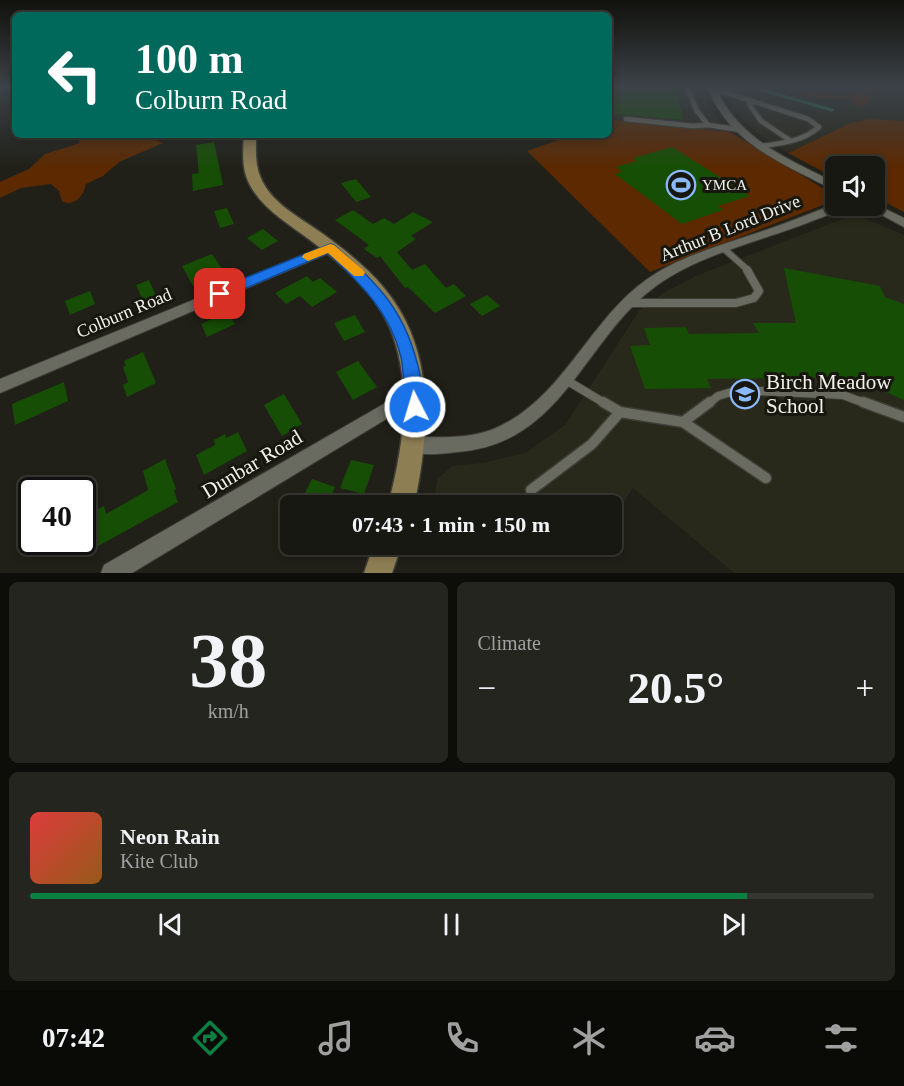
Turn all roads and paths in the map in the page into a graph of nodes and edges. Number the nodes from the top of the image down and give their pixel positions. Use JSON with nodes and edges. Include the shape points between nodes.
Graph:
{"nodes":[{"id":1,"x":700,"y":115,"type":"edge"},
{"id":2,"x":727,"y":115,"type":"edge"},
{"id":3,"x":756,"y":115,"type":"edge"},
{"id":4,"x":794,"y":115,"type":"edge"},
{"id":5,"x":626,"y":119,"type":"dead end"},
{"id":6,"x":708,"y":124,"type":"junction"},
{"id":7,"x":741,"y":130,"type":"junction"},
{"id":8,"x":250,"y":138,"type":"edge"},
{"id":9,"x":791,"y":141,"type":"junction"},
{"id":10,"x":762,"y":146,"type":"junction"},
{"id":11,"x":825,"y":181,"type":"edge"},
{"id":12,"x":825,"y":211,"type":"edge"},
{"id":13,"x":885,"y":213,"type":"edge"},
{"id":14,"x":904,"y":223,"type":"edge"},
{"id":15,"x":330,"y":248,"type":"junction"},
{"id":16,"x":723,"y":248,"type":"junction"},
{"id":17,"x":627,"y":303,"type":"junction"},
{"id":18,"x":566,"y":380,"type":"junction"},
{"id":19,"x":0,"y":386,"type":"edge"},
{"id":20,"x":415,"y":393,"type":"junction"},
{"id":21,"x":620,"y":412,"type":"junction"},
{"id":22,"x":904,"y":417,"type":"edge"},
{"id":23,"x":683,"y":422,"type":"junction"},
{"id":24,"x":414,"y":446,"type":"junction"},
{"id":25,"x":766,"y":478,"type":"dead end"},
{"id":26,"x":531,"y":490,"type":"dead end"},
{"id":27,"x":403,"y":495,"type":"edge"},
{"id":28,"x":384,"y":555,"type":"edge"},
{"id":29,"x":112,"y":573,"type":"edge"},
{"id":30,"x":378,"y":573,"type":"edge"}],
"edges":[{"from":1,"to":6,"type":"lane"},
{"from":2,"to":7,"type":"street"},
{"from":3,"to":9,"type":"lane"},
{"from":4,"to":9,"type":"lane","via":[[819,127],[804,138]]},
{"from":5,"to":6,"type":"lane"},
{"from":6,"to":7,"type":"lane"},
{"from":7,"to":10,"type":"street"},
{"from":8,"to":15,"type":"street","via":[[250,164],[261,189],[284,214]]},
{"from":9,"to":10,"type":"lane"},
{"from":10,"to":11,"type":"street"},
{"from":12,"to":16,"type":"street","name":"Arthur B Lord Drive"},
{"from":13,"to":14,"type":"street"},
{"from":15,"to":19,"type":"street","name":"Colburn Road"},
{"from":15,"to":20,"type":"street","via":[[369,284],[389,309],[404,342]]},
{"from":16,"to":17,"type":"street","name":"Arthur B Lord Drive","via":[[651,283]]},
{"from":16,"to":17,"type":"lane","via":[[756,281],[759,291],[754,298],[736,303]]},
{"from":17,"to":18,"type":"street","name":"Arthur B Lord Drive"},
{"from":18,"to":21,"type":"lane"},
{"from":18,"to":24,"type":"street","name":"Arthur B Lord Drive","via":[[536,412],[495,437]]},
{"from":20,"to":24,"type":"street"},
{"from":20,"to":29,"type":"street","name":"Dunbar Road"},
{"from":21,"to":23,"type":"lane"},
{"from":21,"to":26,"type":"lane","via":[[592,444]]},
{"from":22,"to":23,"type":"lane","via":[[843,395],[738,390],[718,396]]},
{"from":23,"to":25,"type":"lane"},
{"from":24,"to":27,"type":"street"},
{"from":28,"to":30,"type":"street"}]}
